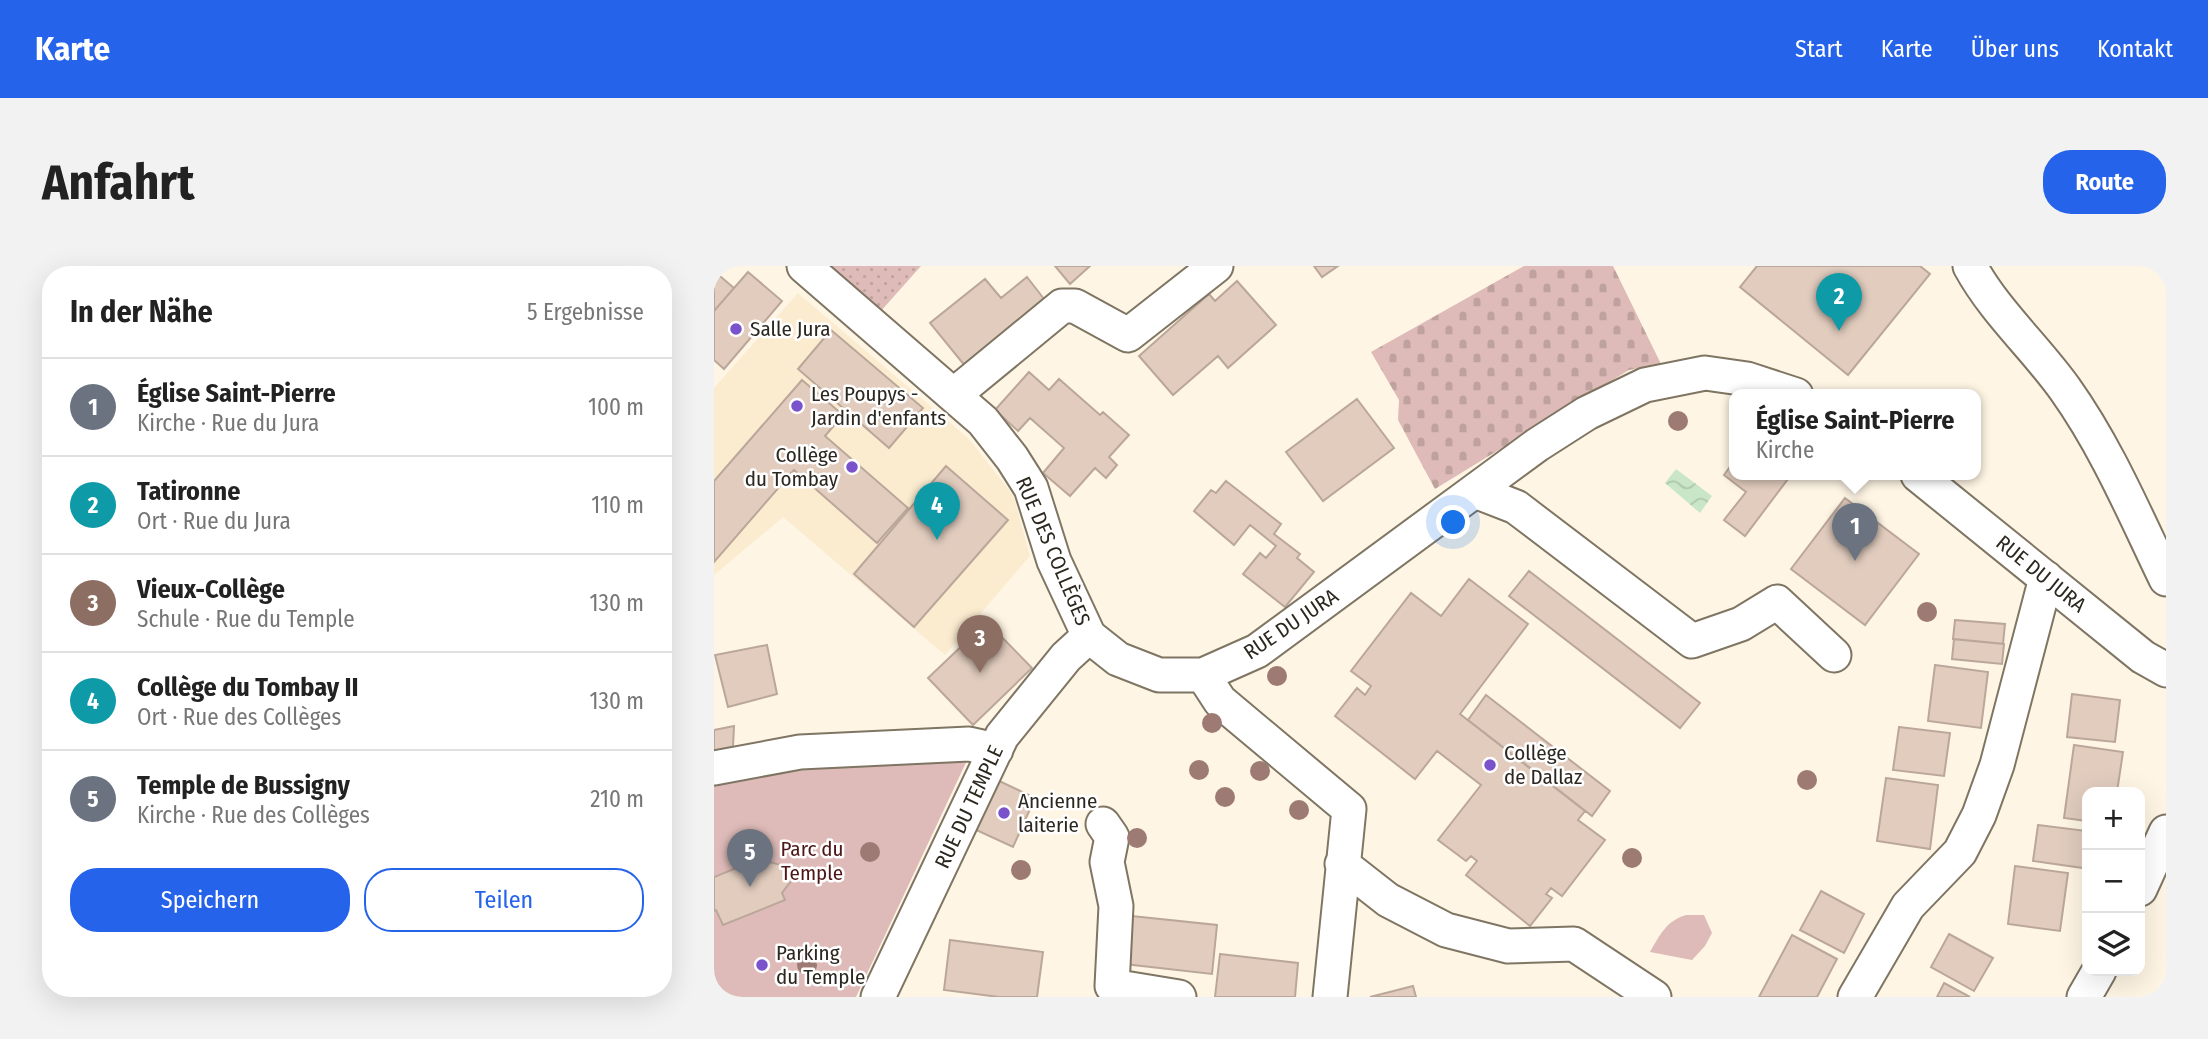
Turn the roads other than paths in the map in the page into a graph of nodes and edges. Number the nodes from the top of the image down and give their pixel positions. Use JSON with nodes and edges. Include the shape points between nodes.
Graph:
{"nodes":[{"id":1,"x":1216,"y":266,"type":"edge"},
{"id":2,"x":1970,"y":266,"type":"edge"},
{"id":3,"x":814,"y":274,"type":"edge"},
{"id":4,"x":1778,"y":389,"type":"edge"},
{"id":5,"x":955,"y":394,"type":"junction"},
{"id":6,"x":1924,"y":480,"type":"edge"},
{"id":7,"x":1475,"y":491,"type":"junction"},
{"id":8,"x":2046,"y":578,"type":"junction"},
{"id":9,"x":2166,"y":579,"type":"edge"},
{"id":10,"x":1089,"y":636,"type":"junction"},
{"id":11,"x":1834,"y":655,"type":"dead end"},
{"id":12,"x":2166,"y":670,"type":"edge"},
{"id":13,"x":1203,"y":675,"type":"junction"},
{"id":14,"x":996,"y":750,"type":"junction"},
{"id":15,"x":714,"y":768,"type":"edge"},
{"id":16,"x":1103,"y":824,"type":"dead end"},
{"id":17,"x":2166,"y":832,"type":"edge"},
{"id":18,"x":1342,"y":864,"type":"junction"},
{"id":19,"x":2145,"y":878,"type":"edge"},
{"id":20,"x":2096,"y":976,"type":"edge"},
{"id":21,"x":878,"y":997,"type":"edge"},
{"id":22,"x":1179,"y":997,"type":"edge"},
{"id":23,"x":1329,"y":997,"type":"edge"},
{"id":24,"x":1654,"y":997,"type":"edge"},
{"id":25,"x":1855,"y":997,"type":"edge"},
{"id":26,"x":2084,"y":997,"type":"edge"}],
"edges":[{"from":1,"to":5,"type":"street","via":[[1128,335],[1075,306],[1062,306]]},
{"from":2,"to":9,"type":"street","via":[[2065,388],[2093,432]]},
{"from":3,"to":5,"type":"street","name":"RUE DES COLLÈGES"},
{"from":4,"to":7,"type":"street","name":"RUE DU JURA","via":[[1705,373],[1644,385],[1587,413]]},
{"from":5,"to":10,"type":"street","name":"RUE DES COLLÈGES","via":[[983,421],[1031,488],[1054,561]]},
{"from":6,"to":8,"type":"street","name":"RUE DU JURA"},
{"from":7,"to":11,"type":"street","via":[[1516,507],[1692,641],[1741,624],[1777,602]]},
{"from":7,"to":13,"type":"street","name":"RUE DU JURA","via":[[1257,651]]},
{"from":8,"to":12,"type":"street","name":"RUE DU JURA","via":[[2143,657]]},
{"from":8,"to":25,"type":"street","via":[[1997,765],[1979,815],[1960,852],[1908,906]]},
{"from":10,"to":13,"type":"street","name":"RUE DU JURA","via":[[1118,659],[1159,675]]},
{"from":10,"to":14,"type":"street","name":"RUE DU TEMPLE","via":[[1066,657],[1002,736]]},
{"from":13,"to":18,"type":"street","via":[[1220,701],[1349,809]]},
{"from":14,"to":15,"type":"street","via":[[969,744],[800,752]]},
{"from":14,"to":21,"type":"street","name":"RUE DU TEMPLE"},
{"from":16,"to":22,"type":"street","via":[[1112,837],[1107,862],[1116,906],[1112,986]]},
{"from":17,"to":19,"type":"street"},
{"from":18,"to":23,"type":"street"},
{"from":18,"to":24,"type":"street","via":[[1388,900],[1446,930],[1508,946],[1574,944]]},
{"from":20,"to":26,"type":"street"}]}
